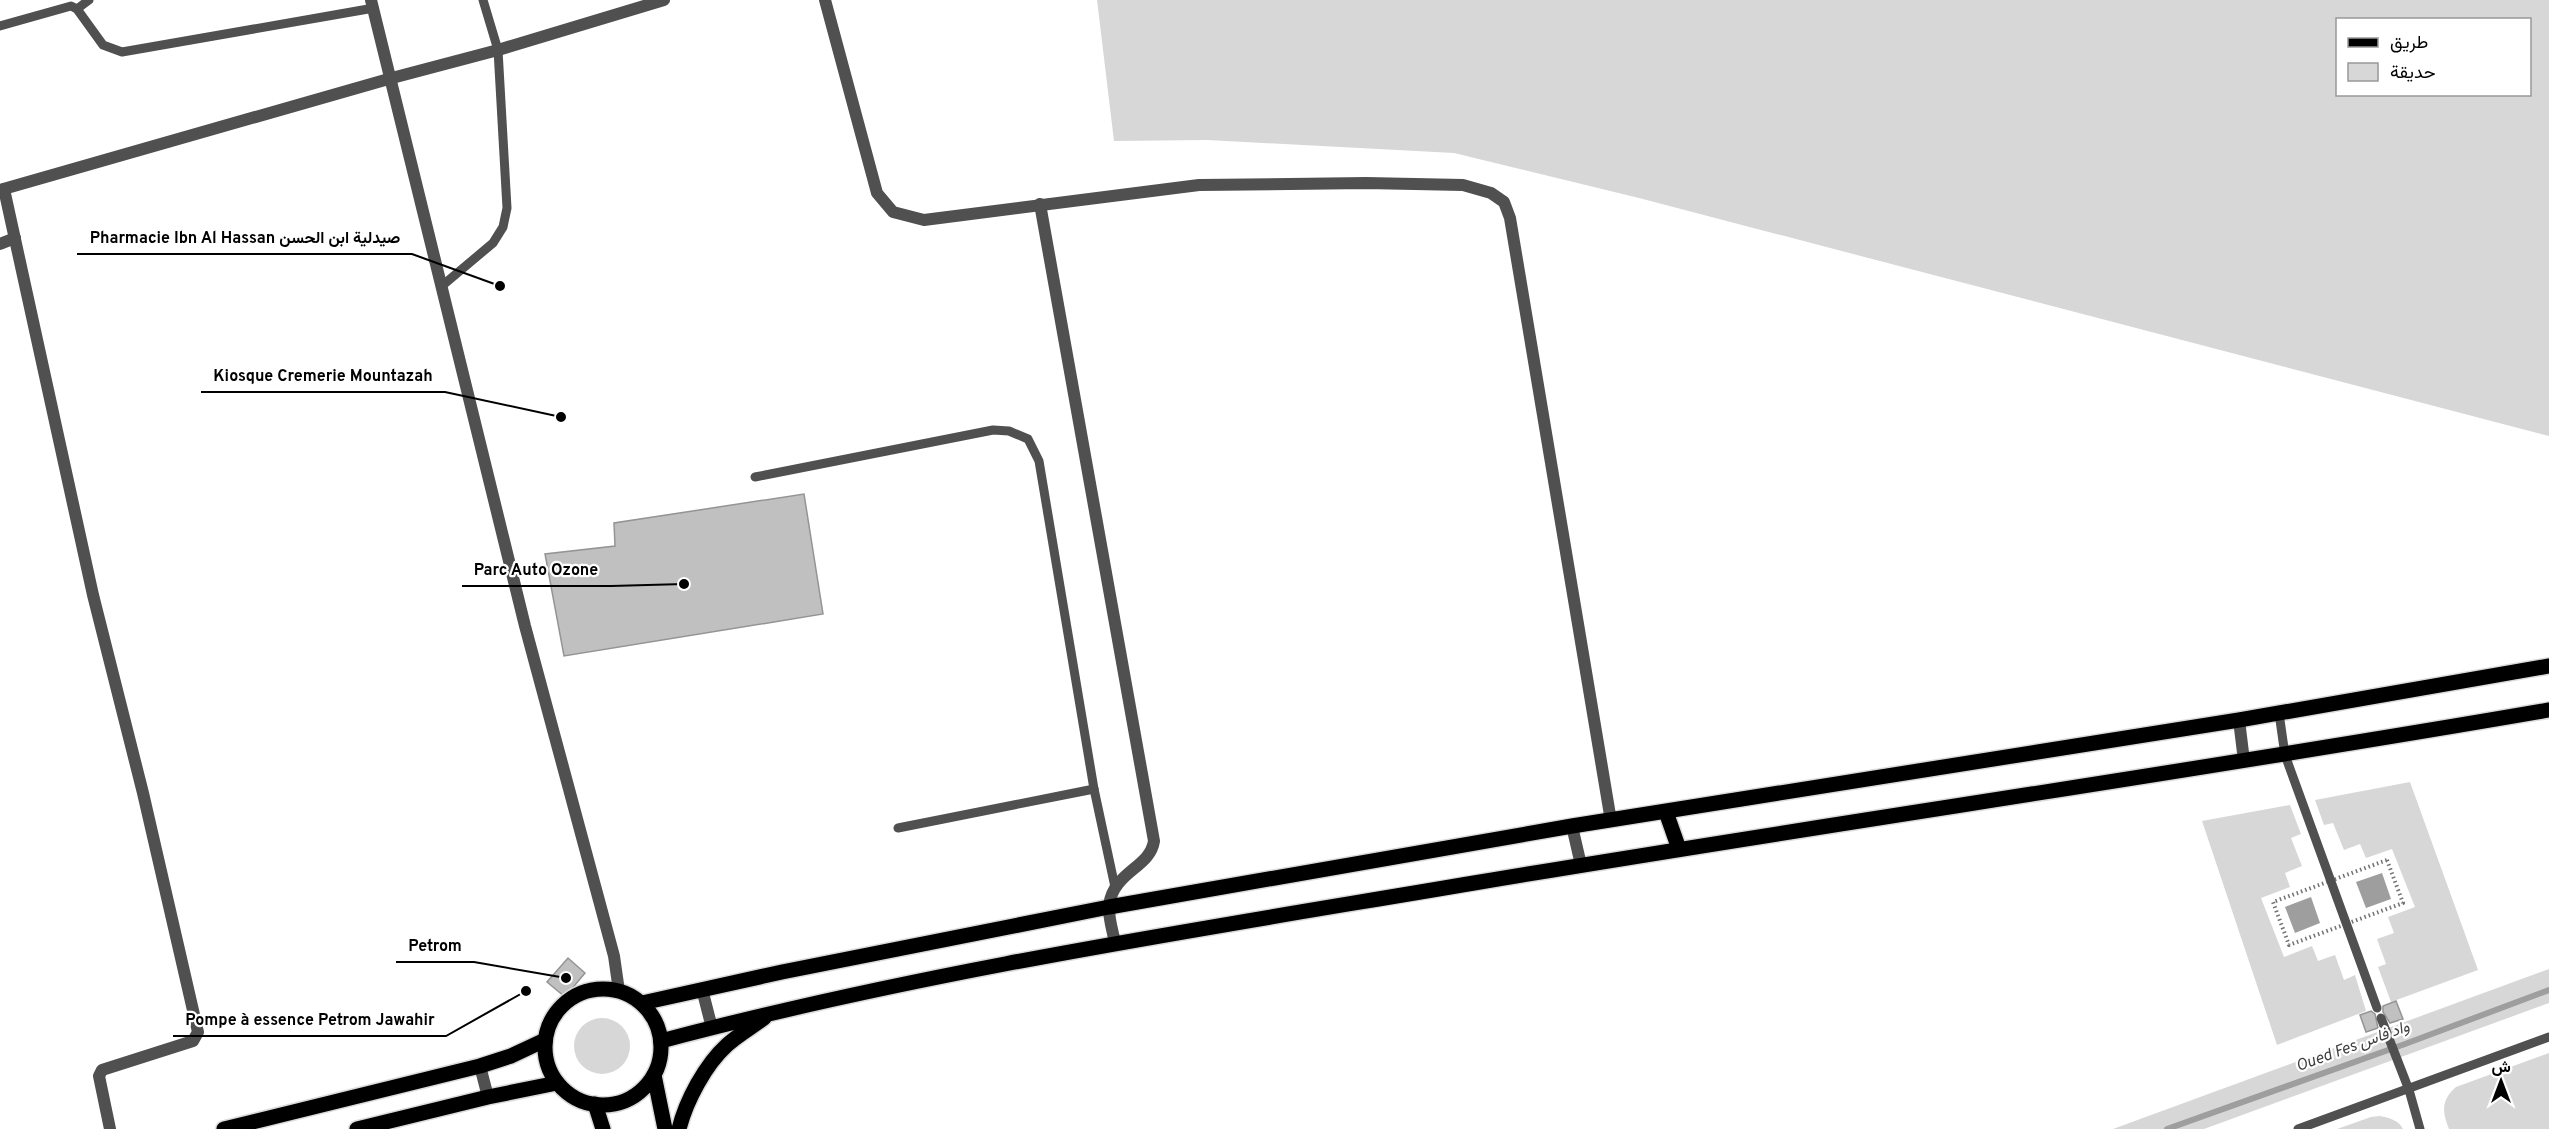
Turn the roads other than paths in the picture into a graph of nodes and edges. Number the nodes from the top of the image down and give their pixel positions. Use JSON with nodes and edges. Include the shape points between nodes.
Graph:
{"nodes":[{"id":1,"x":89,"y":0,"type":"edge"},
{"id":2,"x":483,"y":0,"type":"edge"},
{"id":3,"x":664,"y":0,"type":"edge"},
{"id":4,"x":825,"y":0,"type":"edge"},
{"id":5,"x":373,"y":4,"type":"edge"},
{"id":6,"x":77,"y":9,"type":"junction"},
{"id":7,"x":0,"y":26,"type":"edge"},
{"id":8,"x":498,"y":50,"type":"junction"},
{"id":9,"x":392,"y":78,"type":"junction"},
{"id":10,"x":2,"y":189,"type":"edge"},
{"id":11,"x":1040,"y":204,"type":"junction"},
{"id":12,"x":15,"y":238,"type":"junction"},
{"id":13,"x":0,"y":244,"type":"edge"},
{"id":14,"x":443,"y":285,"type":"junction"},
{"id":15,"x":755,"y":477,"type":"dead end"},
{"id":16,"x":2549,"y":666,"type":"edge"},
{"id":17,"x":2549,"y":710,"type":"edge"},
{"id":18,"x":2279,"y":713,"type":"junction"},
{"id":19,"x":2239,"y":720,"type":"junction"},
{"id":20,"x":2285,"y":755,"type":"junction"},
{"id":21,"x":2244,"y":762,"type":"junction"},
{"id":22,"x":1094,"y":789,"type":"junction"},
{"id":23,"x":1666,"y":812,"type":"junction"},
{"id":24,"x":1611,"y":821,"type":"junction"},
{"id":25,"x":1572,"y":826,"type":"junction"},
{"id":26,"x":898,"y":828,"type":"dead end"},
{"id":27,"x":1679,"y":849,"type":"junction"},
{"id":28,"x":1581,"y":865,"type":"junction"},
{"id":29,"x":1114,"y":887,"type":"junction"},
{"id":30,"x":1109,"y":907,"type":"junction"},
{"id":31,"x":1115,"y":943,"type":"junction"},
{"id":32,"x":702,"y":989,"type":"junction"},
{"id":33,"x":619,"y":991,"type":"junction"},
{"id":34,"x":642,"y":1003,"type":"junction"},
{"id":35,"x":2377,"y":1008,"type":"dead end"},
{"id":36,"x":771,"y":1014,"type":"junction"},
{"id":37,"x":2382,"y":1022,"type":"dead end"},
{"id":38,"x":712,"y":1028,"type":"junction"},
{"id":39,"x":2549,"y":1037,"type":"edge"},
{"id":40,"x":545,"y":1040,"type":"junction"},
{"id":41,"x":661,"y":1041,"type":"junction"},
{"id":42,"x":480,"y":1066,"type":"junction"},
{"id":43,"x":654,"y":1075,"type":"junction"},
{"id":44,"x":557,"y":1083,"type":"junction"},
{"id":45,"x":2409,"y":1090,"type":"junction"},
{"id":46,"x":488,"y":1096,"type":"junction"},
{"id":47,"x":595,"y":1104,"type":"junction"},
{"id":48,"x":110,"y":1129,"type":"edge"},
{"id":49,"x":224,"y":1129,"type":"edge"},
{"id":50,"x":357,"y":1129,"type":"edge"},
{"id":51,"x":603,"y":1129,"type":"edge"},
{"id":52,"x":664,"y":1129,"type":"edge"},
{"id":53,"x":679,"y":1129,"type":"edge"},
{"id":54,"x":2298,"y":1129,"type":"edge"},
{"id":55,"x":2420,"y":1129,"type":"edge"}],
"edges":[{"from":1,"to":6,"type":"lane"},
{"from":2,"to":8,"type":"lane"},
{"from":3,"to":8,"type":"street"},
{"from":4,"to":11,"type":"street","via":[[877,193],[893,212],[924,220]]},
{"from":5,"to":6,"type":"lane","via":[[122,52],[103,45]]},
{"from":5,"to":9,"type":"street"},
{"from":6,"to":7,"type":"lane","via":[[61,7]]},
{"from":8,"to":9,"type":"street"},
{"from":8,"to":14,"type":"lane","via":[[506,166],[507,208],[503,227],[493,243]]},
{"from":9,"to":10,"type":"street"},
{"from":9,"to":14,"type":"street"},
{"from":10,"to":12,"type":"street"},
{"from":11,"to":24,"type":"street","via":[[1199,185],[1354,183],[1463,185],[1491,193],[1504,202],[1510,218]]},
{"from":11,"to":29,"type":"street","via":[[1154,841],[1148,856]]},
{"from":12,"to":13,"type":"street"},
{"from":12,"to":48,"type":"street","via":[[93,595],[198,1032],[193,1041],[102,1070],[99,1076]]},
{"from":14,"to":33,"type":"street","via":[[525,626],[614,956]]},
{"from":15,"to":22,"type":"lane","via":[[993,430],[1009,431],[1028,439],[1039,461]]},
{"from":16,"to":18,"type":"main road"},
{"from":17,"to":20,"type":"main road"},
{"from":18,"to":19,"type":"main road"},
{"from":18,"to":20,"type":"lane"},
{"from":19,"to":21,"type":"street"},
{"from":19,"to":23,"type":"main road"},
{"from":20,"to":21,"type":"main road"},
{"from":20,"to":35,"type":"lane"},
{"from":21,"to":27,"type":"main road"},
{"from":22,"to":26,"type":"lane"},
{"from":22,"to":29,"type":"lane"},
{"from":23,"to":24,"type":"main road"},
{"from":23,"to":27,"type":"main road"},
{"from":24,"to":25,"type":"main road"},
{"from":25,"to":28,"type":"street"},
{"from":25,"to":30,"type":"main road"},
{"from":27,"to":28,"type":"main road"},
{"from":28,"to":31,"type":"main road"},
{"from":29,"to":30,"type":"street"},
{"from":30,"to":31,"type":"street"},
{"from":30,"to":32,"type":"main road"},
{"from":31,"to":36,"type":"main road"},
{"from":32,"to":34,"type":"main road"},
{"from":32,"to":38,"type":"street"},
{"from":33,"to":34,"type":"main road"},
{"from":33,"to":40,"type":"main road","via":[[590,990],[576,995],[555,1013]]},
{"from":34,"to":41,"type":"main road","via":[[655,1020]]},
{"from":36,"to":38,"type":"main road"},
{"from":36,"to":53,"type":"main road","via":[[725,1046],[702,1076],[685,1107]]},
{"from":37,"to":45,"type":"lane"},
{"from":38,"to":41,"type":"main road"},
{"from":39,"to":45,"type":"lane"},
{"from":40,"to":42,"type":"main road"},
{"from":40,"to":44,"type":"main road","via":[[545,1056]]},
{"from":41,"to":43,"type":"main road"},
{"from":42,"to":46,"type":"street"},
{"from":42,"to":49,"type":"main road"},
{"from":43,"to":47,"type":"main road","via":[[629,1099]]},
{"from":43,"to":52,"type":"main road"},
{"from":44,"to":46,"type":"main road"},
{"from":44,"to":47,"type":"main road","via":[[581,1101]]},
{"from":45,"to":54,"type":"lane"},
{"from":45,"to":55,"type":"lane"},
{"from":46,"to":50,"type":"main road"},
{"from":47,"to":51,"type":"main road"}]}
